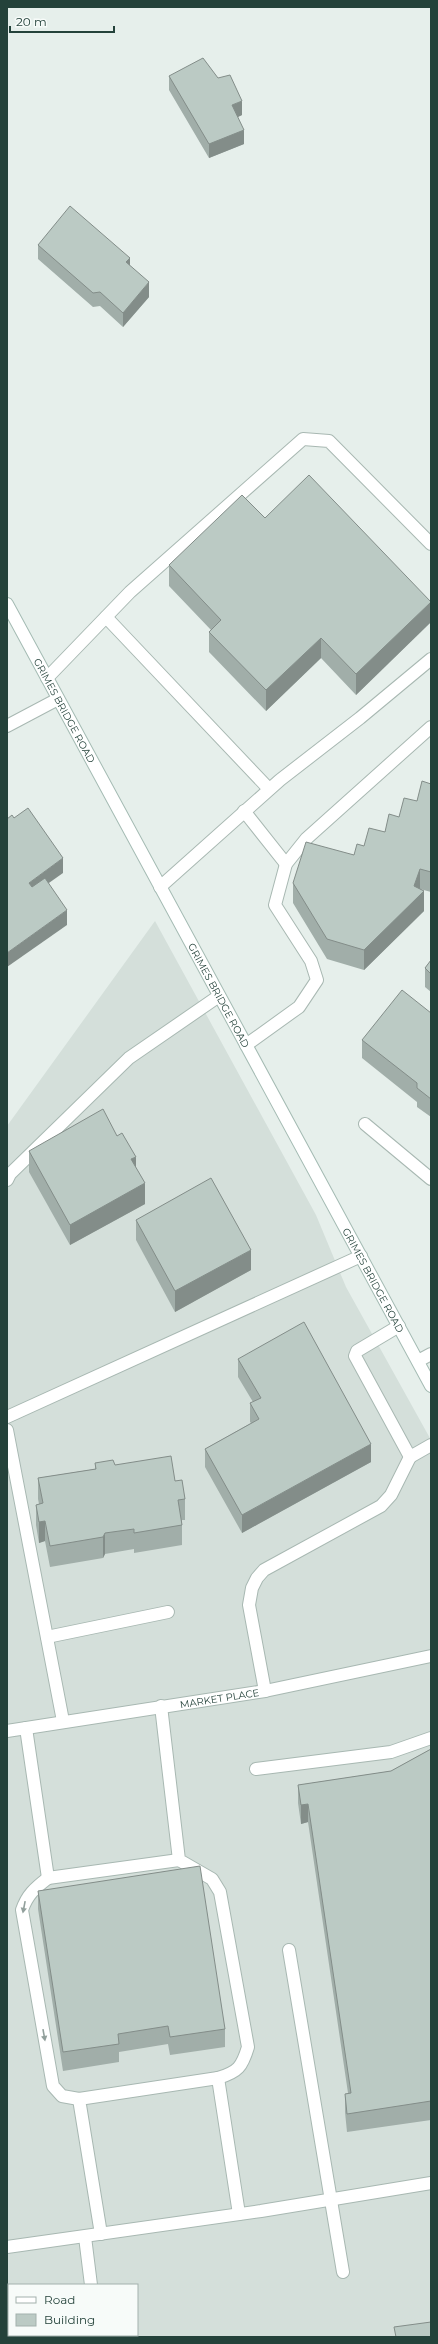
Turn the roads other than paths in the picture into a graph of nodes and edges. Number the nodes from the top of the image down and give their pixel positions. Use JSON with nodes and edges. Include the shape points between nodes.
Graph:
{"nodes":[{"id":1,"x":431,"y":544,"type":"edge"},
{"id":2,"x":7,"y":604,"type":"edge"},
{"id":3,"x":106,"y":617,"type":"junction"},
{"id":4,"x":431,"y":659,"type":"edge"},
{"id":5,"x":47,"y":678,"type":"junction"},
{"id":6,"x":58,"y":700,"type":"junction"},
{"id":7,"x":7,"y":726,"type":"edge"},
{"id":8,"x":431,"y":727,"type":"edge"},
{"id":9,"x":269,"y":789,"type":"junction"},
{"id":10,"x":244,"y":811,"type":"junction"},
{"id":11,"x":286,"y":864,"type":"junction"},
{"id":12,"x":160,"y":887,"type":"junction"},
{"id":13,"x":220,"y":996,"type":"junction"},
{"id":14,"x":246,"y":1045,"type":"junction"},
{"id":15,"x":365,"y":1124,"type":"dead end"},
{"id":16,"x":431,"y":1179,"type":"edge"},
{"id":17,"x":7,"y":1180,"type":"edge"},
{"id":18,"x":361,"y":1256,"type":"junction"},
{"id":19,"x":399,"y":1326,"type":"junction"},
{"id":20,"x":431,"y":1354,"type":"edge"},
{"id":21,"x":418,"y":1361,"type":"junction"},
{"id":22,"x":431,"y":1386,"type":"edge"},
{"id":23,"x":7,"y":1417,"type":"edge"},
{"id":24,"x":7,"y":1430,"type":"edge"},
{"id":25,"x":431,"y":1445,"type":"edge"},
{"id":26,"x":410,"y":1457,"type":"junction"},
{"id":27,"x":168,"y":1612,"type":"dead end"},
{"id":28,"x":47,"y":1637,"type":"junction"},
{"id":29,"x":431,"y":1656,"type":"edge"},
{"id":30,"x":265,"y":1691,"type":"junction"},
{"id":31,"x":161,"y":1706,"type":"junction"},
{"id":32,"x":64,"y":1721,"type":"junction"},
{"id":33,"x":26,"y":1728,"type":"junction"},
{"id":34,"x":7,"y":1731,"type":"edge"},
{"id":35,"x":431,"y":1738,"type":"edge"},
{"id":36,"x":256,"y":1768,"type":"dead end"},
{"id":37,"x":179,"y":1860,"type":"junction"},
{"id":38,"x":48,"y":1878,"type":"junction"},
{"id":39,"x":289,"y":1950,"type":"dead end"},
{"id":40,"x":218,"y":2078,"type":"junction"},
{"id":41,"x":78,"y":2099,"type":"junction"},
{"id":42,"x":431,"y":2183,"type":"edge"},
{"id":43,"x":332,"y":2199,"type":"junction"},
{"id":44,"x":239,"y":2214,"type":"junction"},
{"id":45,"x":101,"y":2234,"type":"junction"},
{"id":46,"x":85,"y":2237,"type":"junction"},
{"id":47,"x":7,"y":2247,"type":"edge"},
{"id":48,"x":343,"y":2272,"type":"dead end"},
{"id":49,"x":91,"y":2284,"type":"edge"}],
"edges":[{"from":1,"to":3,"type":"street","via":[[329,441],[303,439],[130,592]]},
{"from":2,"to":5,"type":"street","name":"GRIMES BRIDGE ROAD"},
{"from":3,"to":5,"type":"street"},
{"from":3,"to":9,"type":"street"},
{"from":4,"to":9,"type":"street"},
{"from":5,"to":6,"type":"street","name":"GRIMES BRIDGE ROAD"},
{"from":6,"to":7,"type":"street"},
{"from":6,"to":12,"type":"street","name":"GRIMES BRIDGE ROAD"},
{"from":8,"to":11,"type":"street","via":[[306,839]]},
{"from":9,"to":10,"type":"street"},
{"from":10,"to":11,"type":"street"},
{"from":10,"to":12,"type":"street"},
{"from":11,"to":14,"type":"street","via":[[275,905],[311,961],[317,980],[299,1007]]},
{"from":12,"to":13,"type":"street","name":"GRIMES BRIDGE ROAD"},
{"from":13,"to":14,"type":"street","name":"GRIMES BRIDGE ROAD"},
{"from":13,"to":17,"type":"street","via":[[129,1058],[10,1174]]},
{"from":14,"to":18,"type":"street","name":"GRIMES BRIDGE ROAD"},
{"from":15,"to":16,"type":"street"},
{"from":18,"to":19,"type":"street","name":"GRIMES BRIDGE ROAD"},
{"from":18,"to":23,"type":"street"},
{"from":19,"to":21,"type":"street","name":"GRIMES BRIDGE ROAD"},
{"from":19,"to":26,"type":"street","via":[[357,1351],[355,1356]]},
{"from":20,"to":21,"type":"street"},
{"from":21,"to":22,"type":"street","name":"GRIMES BRIDGE ROAD"},
{"from":24,"to":28,"type":"street"},
{"from":25,"to":26,"type":"street"},
{"from":26,"to":30,"type":"street","via":[[392,1495],[381,1506],[264,1570],[257,1578],[249,1605]]},
{"from":27,"to":28,"type":"street"},
{"from":28,"to":32,"type":"street"},
{"from":29,"to":30,"type":"street","name":"MARKET PLACE"},
{"from":30,"to":31,"type":"street","name":"MARKET PLACE"},
{"from":31,"to":32,"type":"street","name":"MARKET PLACE"},
{"from":31,"to":37,"type":"street"},
{"from":32,"to":33,"type":"street","name":"MARKET PLACE"},
{"from":33,"to":34,"type":"street","name":"MARKET PLACE"},
{"from":33,"to":38,"type":"street"},
{"from":35,"to":36,"type":"street","via":[[391,1752]]},
{"from":37,"to":38,"type":"street"},
{"from":37,"to":40,"type":"street","via":[[212,1879],[220,1892],[248,2047],[243,2062],[232,2074]]},
{"from":38,"to":41,"type":"street","one_way":true,"via":[[34,1888],[26,1898],[22,1910],[53,2086],[62,2096]]},
{"from":39,"to":43,"type":"street"},
{"from":40,"to":41,"type":"street"},
{"from":40,"to":44,"type":"street"},
{"from":41,"to":45,"type":"street"},
{"from":42,"to":43,"type":"street"},
{"from":43,"to":44,"type":"street"},
{"from":43,"to":48,"type":"street"},
{"from":44,"to":45,"type":"street"},
{"from":45,"to":46,"type":"street"},
{"from":46,"to":47,"type":"street"},
{"from":46,"to":49,"type":"street"}]}
